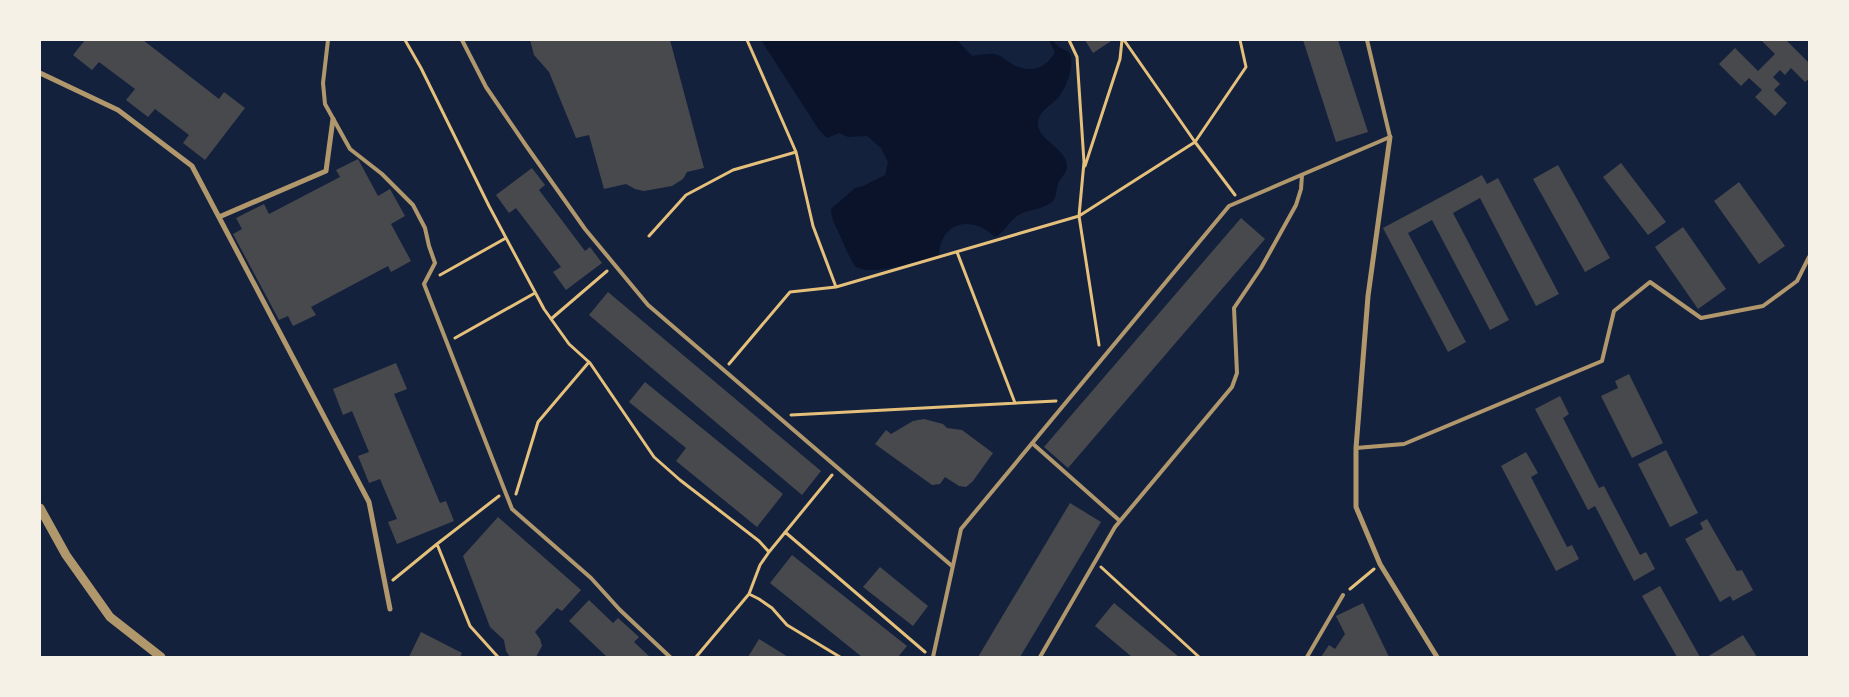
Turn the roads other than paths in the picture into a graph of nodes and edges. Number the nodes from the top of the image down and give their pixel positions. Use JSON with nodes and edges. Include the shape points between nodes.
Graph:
{"nodes":[{"id":1,"x":328,"y":40,"type":"edge"},
{"id":2,"x":462,"y":40,"type":"edge"},
{"id":3,"x":1367,"y":40,"type":"edge"},
{"id":4,"x":40,"y":73,"type":"edge"},
{"id":5,"x":333,"y":119,"type":"junction"},
{"id":6,"x":1390,"y":137,"type":"junction"},
{"id":7,"x":1302,"y":175,"type":"junction"},
{"id":8,"x":219,"y":217,"type":"junction"},
{"id":9,"x":1809,"y":257,"type":"edge"},
{"id":10,"x":1032,"y":443,"type":"junction"},
{"id":11,"x":1356,"y":448,"type":"junction"},
{"id":12,"x":40,"y":508,"type":"edge"},
{"id":13,"x":1120,"y":521,"type":"junction"},
{"id":14,"x":952,"y":566,"type":"junction"},
{"id":15,"x":1343,"y":595,"type":"road end"},
{"id":16,"x":390,"y":609,"type":"dead end"},
{"id":17,"x":161,"y":657,"type":"edge"},
{"id":18,"x":670,"y":657,"type":"edge"},
{"id":19,"x":932,"y":657,"type":"edge"},
{"id":20,"x":1040,"y":657,"type":"edge"},
{"id":21,"x":1306,"y":657,"type":"edge"},
{"id":22,"x":1437,"y":657,"type":"edge"}],
"edges":[{"from":1,"to":5,"type":"lane","via":[[323,83],[325,104]]},
{"from":2,"to":14,"type":"lane","via":[[486,87],[527,147],[585,229],[648,305]]},
{"from":3,"to":6,"type":"lane"},
{"from":4,"to":8,"type":"street","via":[[118,110],[192,166]]},
{"from":5,"to":8,"type":"street","via":[[326,171]]},
{"from":5,"to":18,"type":"lane","via":[[350,149],[382,174],[413,205],[425,228],[436,263],[424,284],[512,509],[591,578]]},
{"from":6,"to":7,"type":"lane"},
{"from":6,"to":11,"type":"street","via":[[1368,296]]},
{"from":7,"to":10,"type":"lane","via":[[1229,206]]},
{"from":7,"to":13,"type":"lane","via":[[1296,205],[1261,268],[1234,308],[1236,373],[1232,387]]},
{"from":8,"to":16,"type":"street","via":[[369,502]]},
{"from":9,"to":11,"type":"lane","via":[[1797,281],[1763,306],[1701,318],[1650,282],[1614,311],[1602,361],[1404,444]]},
{"from":10,"to":13,"type":"lane"},
{"from":10,"to":14,"type":"lane","via":[[961,529]]},
{"from":11,"to":22,"type":"street","via":[[1356,507],[1380,564]]},
{"from":12,"to":17,"type":"street","via":[[66,555],[110,617]]},
{"from":13,"to":20,"type":"lane"},
{"from":14,"to":19,"type":"lane"},
{"from":15,"to":21,"type":"lane"}]}
